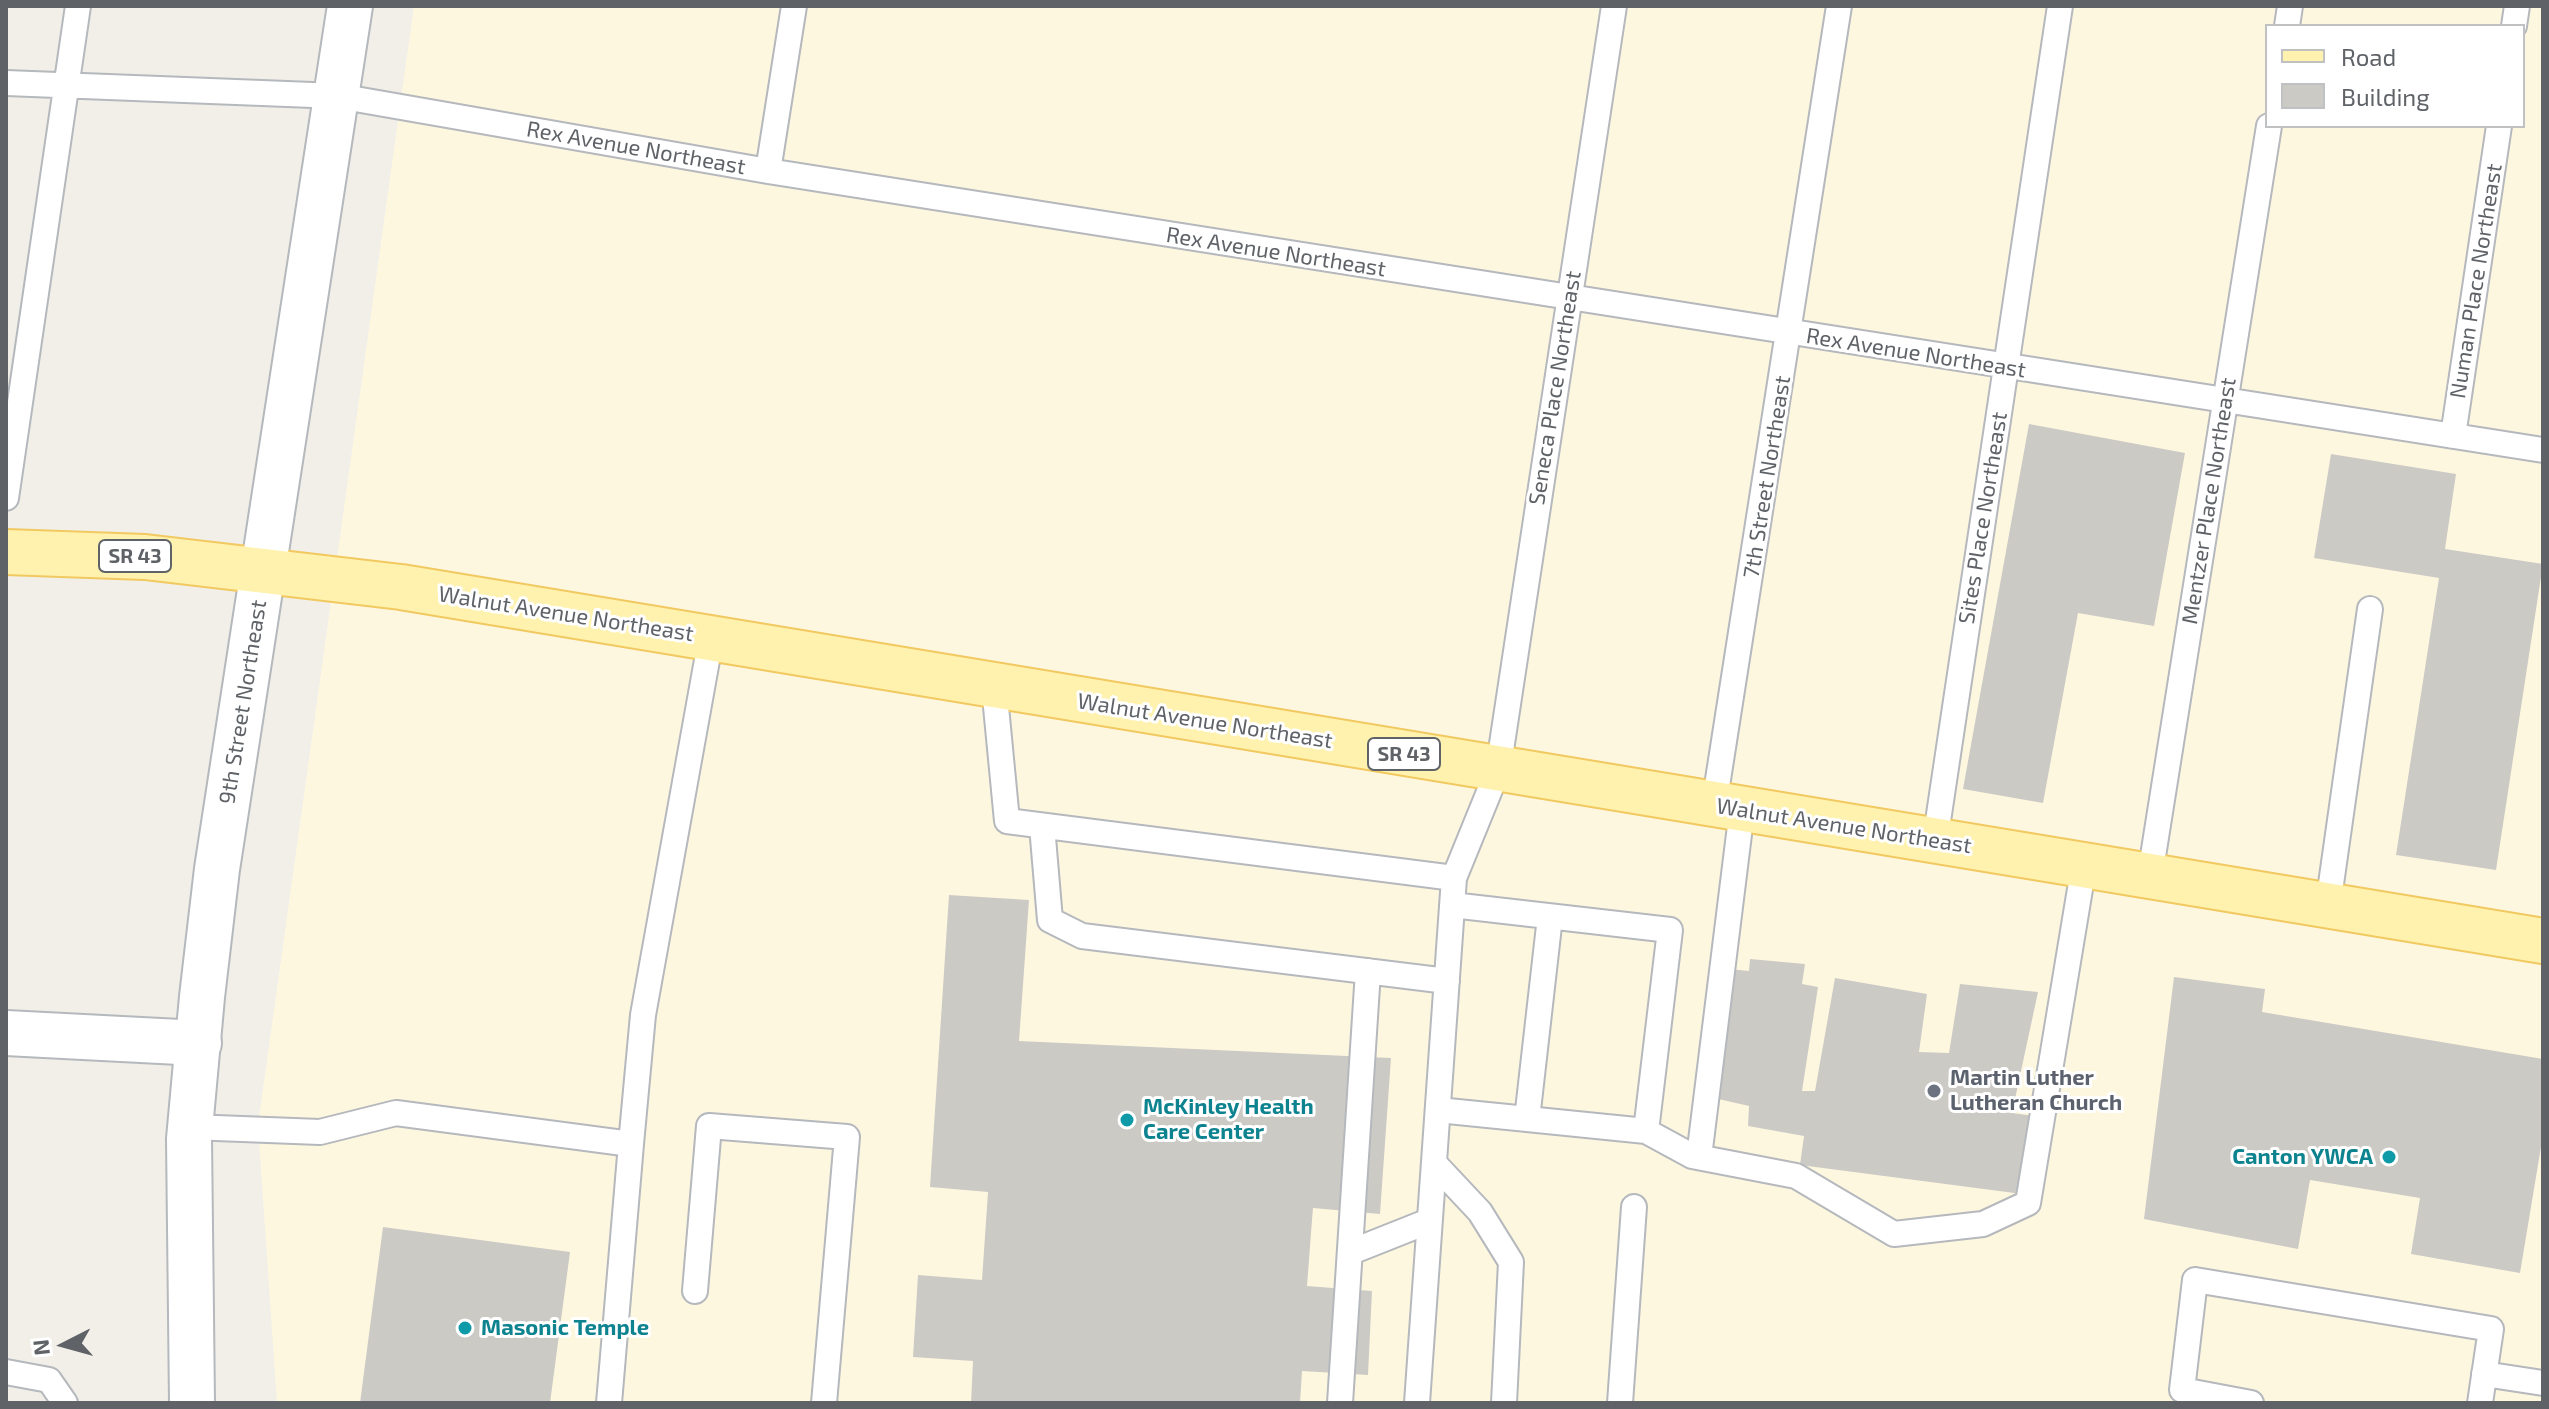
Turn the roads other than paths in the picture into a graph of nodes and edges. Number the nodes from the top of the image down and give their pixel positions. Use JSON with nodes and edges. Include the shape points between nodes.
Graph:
{"nodes":[{"id":1,"x":78,"y":6,"type":"edge"},
{"id":2,"x":350,"y":6,"type":"edge"},
{"id":3,"x":794,"y":6,"type":"edge"},
{"id":4,"x":1614,"y":6,"type":"edge"},
{"id":5,"x":1839,"y":6,"type":"edge"},
{"id":6,"x":2060,"y":6,"type":"edge"},
{"id":7,"x":6,"y":83,"type":"edge"},
{"id":8,"x":66,"y":85,"type":"junction"},
{"id":9,"x":338,"y":96,"type":"junction"},
{"id":10,"x":2269,"y":128,"type":"edge"},
{"id":11,"x":2499,"y":128,"type":"edge"},
{"id":12,"x":768,"y":171,"type":"junction"},
{"id":13,"x":1568,"y":298,"type":"junction"},
{"id":14,"x":1788,"y":333,"type":"junction"},
{"id":15,"x":2006,"y":368,"type":"junction"},
{"id":16,"x":2225,"y":402,"type":"junction"},
{"id":17,"x":2453,"y":436,"type":"junction"},
{"id":18,"x":2543,"y":450,"type":"edge"},
{"id":19,"x":6,"y":498,"type":"edge"},
{"id":20,"x":6,"y":552,"type":"edge"},
{"id":21,"x":264,"y":568,"type":"junction"},
{"id":22,"x":2370,"y":609,"type":"dead end"},
{"id":23,"x":711,"y":638,"type":"junction"},
{"id":24,"x":994,"y":686,"type":"junction"},
{"id":25,"x":1498,"y":770,"type":"junction"},
{"id":26,"x":1728,"y":807,"type":"junction"},
{"id":27,"x":1042,"y":826,"type":"junction"},
{"id":28,"x":1935,"y":841,"type":"junction"},
{"id":29,"x":2084,"y":865,"type":"junction"},
{"id":30,"x":2150,"y":875,"type":"junction"},
{"id":31,"x":1454,"y":878,"type":"junction"},
{"id":32,"x":1452,"y":905,"type":"junction"},
{"id":33,"x":2328,"y":905,"type":"junction"},
{"id":34,"x":1550,"y":917,"type":"junction"},
{"id":35,"x":2543,"y":941,"type":"edge"},
{"id":36,"x":1368,"y":971,"type":"junction"},
{"id":37,"x":1447,"y":981,"type":"junction"},
{"id":38,"x":6,"y":1033,"type":"edge"},
{"id":39,"x":199,"y":1043,"type":"junction"},
{"id":40,"x":1438,"y":1110,"type":"junction"},
{"id":41,"x":1527,"y":1119,"type":"junction"},
{"id":42,"x":190,"y":1127,"type":"junction"},
{"id":43,"x":1646,"y":1131,"type":"junction"},
{"id":44,"x":631,"y":1144,"type":"junction"},
{"id":45,"x":1699,"y":1157,"type":"junction"},
{"id":46,"x":1434,"y":1163,"type":"junction"},
{"id":47,"x":1634,"y":1207,"type":"dead end"},
{"id":48,"x":1429,"y":1221,"type":"junction"},
{"id":49,"x":1351,"y":1252,"type":"junction"},
{"id":50,"x":695,"y":1291,"type":"dead end"},
{"id":51,"x":6,"y":1372,"type":"edge"},
{"id":52,"x":2484,"y":1374,"type":"junction"},
{"id":53,"x":2543,"y":1383,"type":"edge"},
{"id":54,"x":65,"y":1403,"type":"edge"},
{"id":55,"x":192,"y":1403,"type":"edge"},
{"id":56,"x":609,"y":1403,"type":"edge"},
{"id":57,"x":824,"y":1403,"type":"edge"},
{"id":58,"x":1340,"y":1403,"type":"edge"},
{"id":59,"x":1417,"y":1403,"type":"edge"},
{"id":60,"x":1504,"y":1403,"type":"edge"},
{"id":61,"x":1620,"y":1403,"type":"edge"},
{"id":62,"x":2251,"y":1403,"type":"edge"},
{"id":63,"x":2480,"y":1403,"type":"edge"}],
"edges":[{"from":1,"to":8,"type":"lane"},
{"from":2,"to":9,"type":"street","name":"9th Street Northeast"},
{"from":3,"to":12,"type":"lane"},
{"from":4,"to":13,"type":"lane","name":"Seneca Place Northeast"},
{"from":5,"to":14,"type":"lane","name":"7th Street Northeast"},
{"from":6,"to":15,"type":"lane","name":"Sites Place Northeast"},
{"from":7,"to":8,"type":"lane","name":"Rex Avenue Northeast"},
{"from":8,"to":9,"type":"lane","name":"Rex Avenue Northeast"},
{"from":8,"to":19,"type":"lane"},
{"from":9,"to":12,"type":"lane","name":"Rex Avenue Northeast"},
{"from":9,"to":21,"type":"street","name":"9th Street Northeast"},
{"from":10,"to":16,"type":"lane","name":"Mentzer Place Northeast"},
{"from":11,"to":17,"type":"lane","name":"Numan Place Northeast"},
{"from":12,"to":13,"type":"lane","name":"Rex Avenue Northeast"},
{"from":13,"to":14,"type":"lane","name":"Rex Avenue Northeast"},
{"from":13,"to":25,"type":"lane","name":"Seneca Place Northeast"},
{"from":14,"to":15,"type":"lane","name":"Rex Avenue Northeast"},
{"from":14,"to":26,"type":"lane","name":"7th Street Northeast"},
{"from":15,"to":16,"type":"lane","name":"Rex Avenue Northeast"},
{"from":15,"to":28,"type":"lane","name":"Sites Place Northeast"},
{"from":16,"to":17,"type":"lane","name":"Rex Avenue Northeast"},
{"from":16,"to":30,"type":"lane","name":"Mentzer Place Northeast"},
{"from":17,"to":18,"type":"lane","name":"Rex Avenue Northeast"},
{"from":20,"to":21,"type":"main road","name":"Walnut Avenue Northeast","number":"SR 43"},
{"from":21,"to":23,"type":"main road","name":"Walnut Avenue Northeast","number":"SR 43"},
{"from":21,"to":39,"type":"street","name":"9th Street Northeast","via":[[217,869]]},
{"from":22,"to":33,"type":"lane"},
{"from":23,"to":24,"type":"main road","name":"Walnut Avenue Northeast","number":"SR 43"},
{"from":23,"to":44,"type":"lane","via":[[643,1015]]},
{"from":24,"to":25,"type":"main road","name":"Walnut Avenue Northeast","number":"SR 43"},
{"from":24,"to":27,"type":"lane","via":[[1007,821]]},
{"from":25,"to":26,"type":"main road","name":"Walnut Avenue Northeast","number":"SR 43"},
{"from":25,"to":31,"type":"lane","name":"Seneca Place Northeast"},
{"from":26,"to":28,"type":"main road","name":"Walnut Avenue Northeast","number":"SR 43"},
{"from":26,"to":45,"type":"lane","name":"7th Street Northeast"},
{"from":27,"to":31,"type":"lane"},
{"from":27,"to":36,"type":"lane","via":[[1050,920],[1082,936]]},
{"from":28,"to":29,"type":"main road","name":"Walnut Avenue Northeast","number":"SR 43"},
{"from":29,"to":30,"type":"main road","name":"Walnut Avenue Northeast","number":"SR 43"},
{"from":29,"to":45,"type":"lane","via":[[2028,1203],[1983,1224],[1894,1234],[1796,1176]]},
{"from":30,"to":33,"type":"main road","name":"Walnut Avenue Northeast","number":"SR 43"},
{"from":31,"to":32,"type":"lane","name":"Seneca Place Northeast"},
{"from":32,"to":34,"type":"lane"},
{"from":32,"to":37,"type":"lane","name":"Seneca Place Northeast"},
{"from":33,"to":35,"type":"main road","name":"Walnut Avenue Northeast","number":"SR 43"},
{"from":34,"to":41,"type":"lane"},
{"from":34,"to":43,"type":"lane","via":[[1670,930]]},
{"from":36,"to":37,"type":"lane"},
{"from":36,"to":49,"type":"lane"},
{"from":37,"to":40,"type":"lane","name":"Seneca Place Northeast"},
{"from":38,"to":39,"type":"street"},
{"from":39,"to":42,"type":"street","name":"9th Street Northeast"},
{"from":40,"to":41,"type":"lane"},
{"from":40,"to":46,"type":"lane","name":"Seneca Place Northeast"},
{"from":41,"to":43,"type":"lane"},
{"from":42,"to":44,"type":"lane","via":[[320,1132],[396,1113]]},
{"from":42,"to":55,"type":"street","name":"9th Street Northeast"},
{"from":43,"to":45,"type":"lane"},
{"from":44,"to":56,"type":"lane"},
{"from":46,"to":48,"type":"lane","name":"Seneca Place Northeast"},
{"from":46,"to":60,"type":"lane","via":[[1480,1212],[1511,1262]]},
{"from":47,"to":61,"type":"lane"},
{"from":48,"to":49,"type":"lane"},
{"from":48,"to":59,"type":"lane","name":"Seneca Place Northeast"},
{"from":49,"to":58,"type":"lane"},
{"from":50,"to":57,"type":"lane","via":[[709,1126],[847,1137]]},
{"from":51,"to":54,"type":"lane","via":[[49,1380]]},
{"from":52,"to":53,"type":"lane"},
{"from":52,"to":62,"type":"lane","via":[[2491,1329],[2195,1280],[2182,1390]]},
{"from":52,"to":63,"type":"lane"}]}
